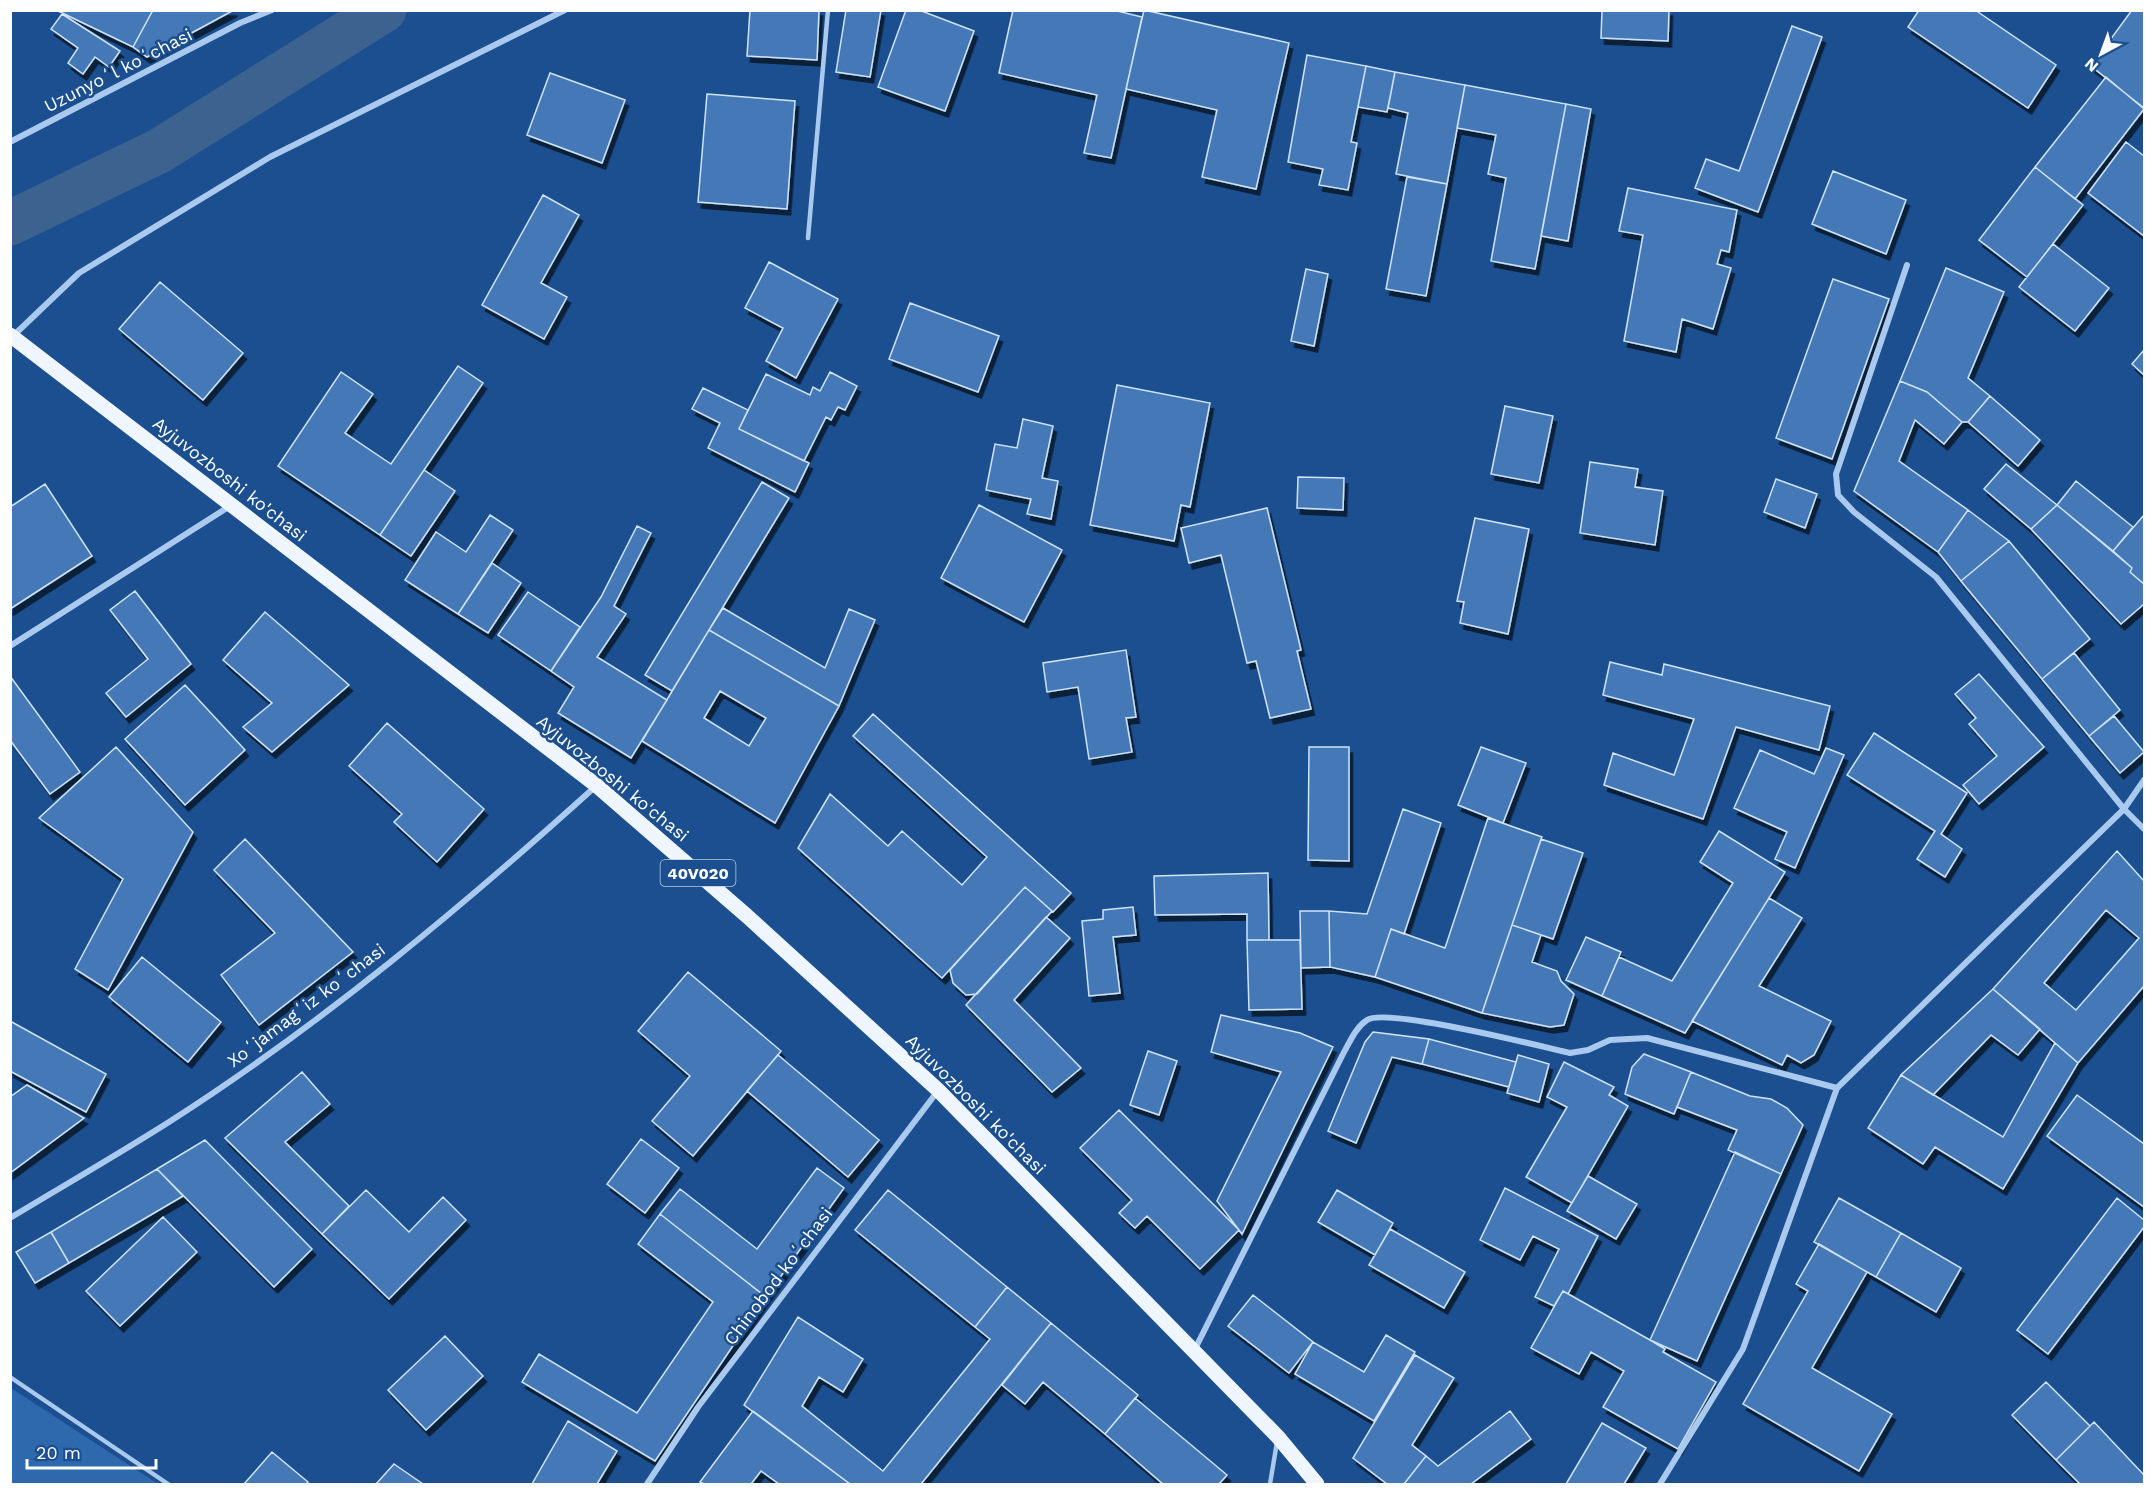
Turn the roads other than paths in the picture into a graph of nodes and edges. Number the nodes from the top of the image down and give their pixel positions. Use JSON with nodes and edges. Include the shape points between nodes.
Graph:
{"nodes":[{"id":1,"x":272,"y":10,"type":"edge"},
{"id":2,"x":565,"y":10,"type":"edge"},
{"id":3,"x":828,"y":10,"type":"edge"},
{"id":4,"x":10,"y":142,"type":"edge"},
{"id":5,"x":808,"y":238,"type":"dead end"},
{"id":6,"x":1906,"y":265,"type":"dead end"},
{"id":7,"x":11,"y":336,"type":"edge"},
{"id":8,"x":232,"y":505,"type":"junction"},
{"id":9,"x":10,"y":646,"type":"edge"},
{"id":10,"x":2145,"y":780,"type":"edge"},
{"id":11,"x":596,"y":785,"type":"junction"},
{"id":12,"x":2124,"y":809,"type":"junction"},
{"id":13,"x":2145,"y":829,"type":"edge"},
{"id":14,"x":1837,"y":1088,"type":"junction"},
{"id":15,"x":938,"y":1090,"type":"junction"},
{"id":16,"x":10,"y":1218,"type":"edge"},
{"id":17,"x":1194,"y":1353,"type":"junction"},
{"id":18,"x":10,"y":1377,"type":"edge"},
{"id":19,"x":1278,"y":1437,"type":"junction"},
{"id":20,"x":168,"y":1485,"type":"edge"},
{"id":21,"x":647,"y":1485,"type":"edge"},
{"id":22,"x":1270,"y":1485,"type":"edge"},
{"id":23,"x":1317,"y":1485,"type":"edge"},
{"id":24,"x":1660,"y":1485,"type":"edge"}],
"edges":[{"from":1,"to":4,"type":"street","name":"Uzunyoʻl koʻchasi"},
{"from":2,"to":7,"type":"street","via":[[270,157],[79,273]]},
{"from":3,"to":5,"type":"lane"},
{"from":6,"to":12,"type":"street","via":[[1836,474],[1838,495],[1936,577]]},
{"from":7,"to":8,"type":"main road","name":"Ayjuvozboshi ko'chasi","number":"40V020"},
{"from":8,"to":9,"type":"street"},
{"from":8,"to":11,"type":"main road","name":"Ayjuvozboshi ko'chasi","number":"40V020"},
{"from":10,"to":12,"type":"street"},
{"from":11,"to":15,"type":"main road","name":"Ayjuvozboshi ko'chasi","number":"40V020"},
{"from":11,"to":16,"type":"street","name":"Xoʻjamagʻiz koʻchasi","via":[[485,886],[324,1014],[170,1121]]},
{"from":12,"to":13,"type":"street"},
{"from":12,"to":14,"type":"street"},
{"from":14,"to":17,"type":"street","via":[[1647,1038],[1610,1040],[1570,1053],[1415,1020],[1381,1015],[1367,1019],[1343,1054]]},
{"from":14,"to":24,"type":"street","via":[[1743,1350]]},
{"from":15,"to":17,"type":"main road","name":"Ayjuvozboshi ko'chasi","number":"40V020"},
{"from":15,"to":21,"type":"street","name":"Chinobod koʻchasi","via":[[698,1407]]},
{"from":17,"to":19,"type":"main road","name":"Ayjuvozboshi ko'chasi","number":"40V020"},
{"from":18,"to":20,"type":"lane"},
{"from":19,"to":22,"type":"lane"},
{"from":19,"to":23,"type":"main road","name":"Ayjuvozboshi ko'chasi","number":"40V020"}]}
